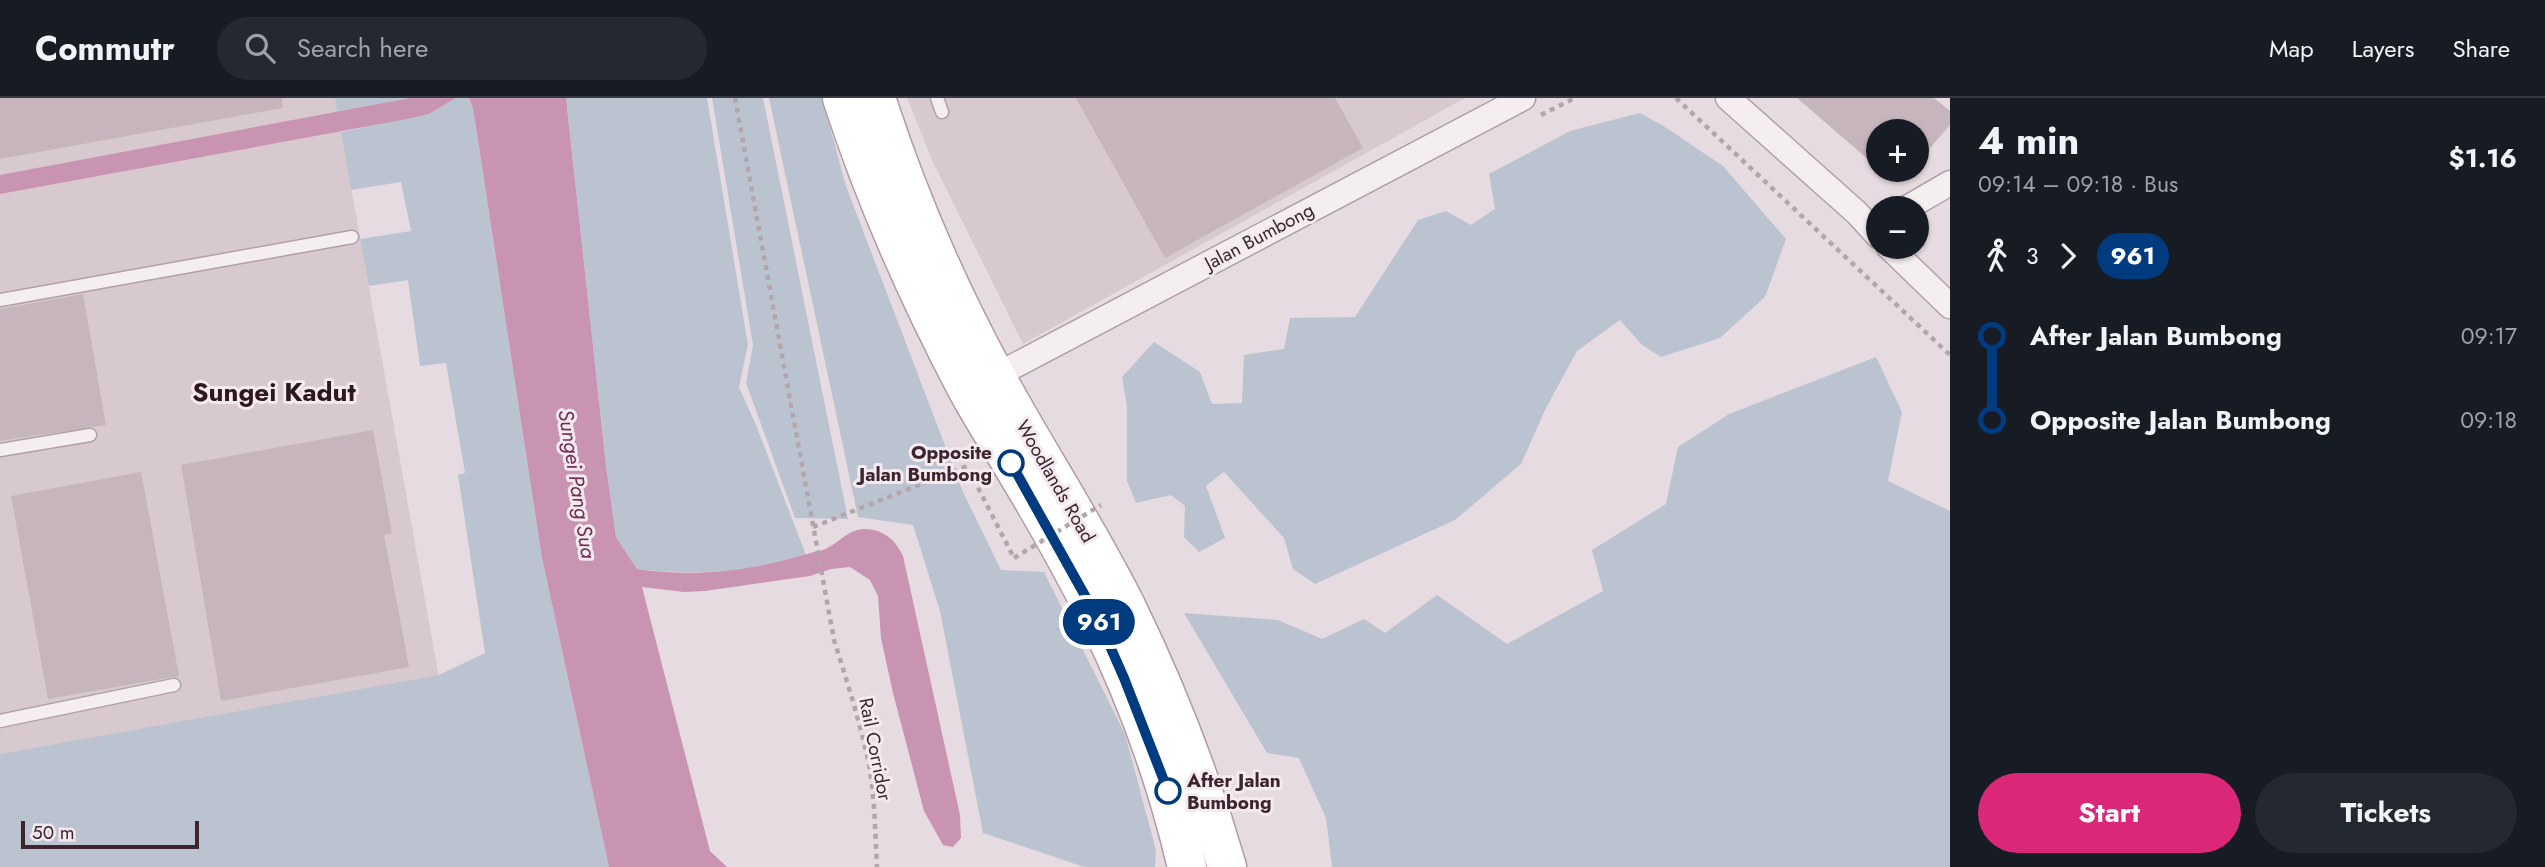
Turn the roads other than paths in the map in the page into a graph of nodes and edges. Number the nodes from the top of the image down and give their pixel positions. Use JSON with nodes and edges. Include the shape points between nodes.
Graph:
{"nodes":[{"id":1,"x":842,"y":98,"type":"edge"},
{"id":2,"x":937,"y":98,"type":"edge"},
{"id":3,"x":1522,"y":98,"type":"edge"},
{"id":4,"x":1728,"y":98,"type":"edge"},
{"id":5,"x":884,"y":106,"type":"edge"},
{"id":6,"x":942,"y":112,"type":"dead end"},
{"id":7,"x":1950,"y":183,"type":"edge"},
{"id":8,"x":1928,"y":196,"type":"edge"},
{"id":9,"x":1866,"y":222,"type":"edge"},
{"id":10,"x":352,"y":237,"type":"dead end"},
{"id":11,"x":1901,"y":259,"type":"edge"},
{"id":12,"x":0,"y":300,"type":"edge"},
{"id":13,"x":1950,"y":306,"type":"edge"},
{"id":14,"x":995,"y":376,"type":"junction"},
{"id":15,"x":90,"y":435,"type":"dead end"},
{"id":16,"x":0,"y":450,"type":"edge"},
{"id":17,"x":174,"y":685,"type":"dead end"},
{"id":18,"x":0,"y":721,"type":"edge"},
{"id":19,"x":1187,"y":867,"type":"edge"},
{"id":20,"x":1227,"y":867,"type":"edge"}],
"edges":[{"from":1,"to":19,"type":"main road","name":"Woodlands Road","via":[[877,198],[920,294],[968,390],[1098,619],[1168,791]]},
{"from":2,"to":6,"type":"lane"},
{"from":3,"to":14,"type":"street","name":"Jalan Bumbong"},
{"from":4,"to":9,"type":"street"},
{"from":5,"to":14,"type":"main road","name":"Woodlands Road","via":[[906,185]]},
{"from":7,"to":8,"type":"street"},
{"from":10,"to":12,"type":"lane"},
{"from":11,"to":13,"type":"street"},
{"from":14,"to":20,"type":"main road","name":"Woodlands Road","via":[[1100,557],[1153,663],[1197,772]]},
{"from":15,"to":16,"type":"lane"},
{"from":17,"to":18,"type":"lane"}]}
